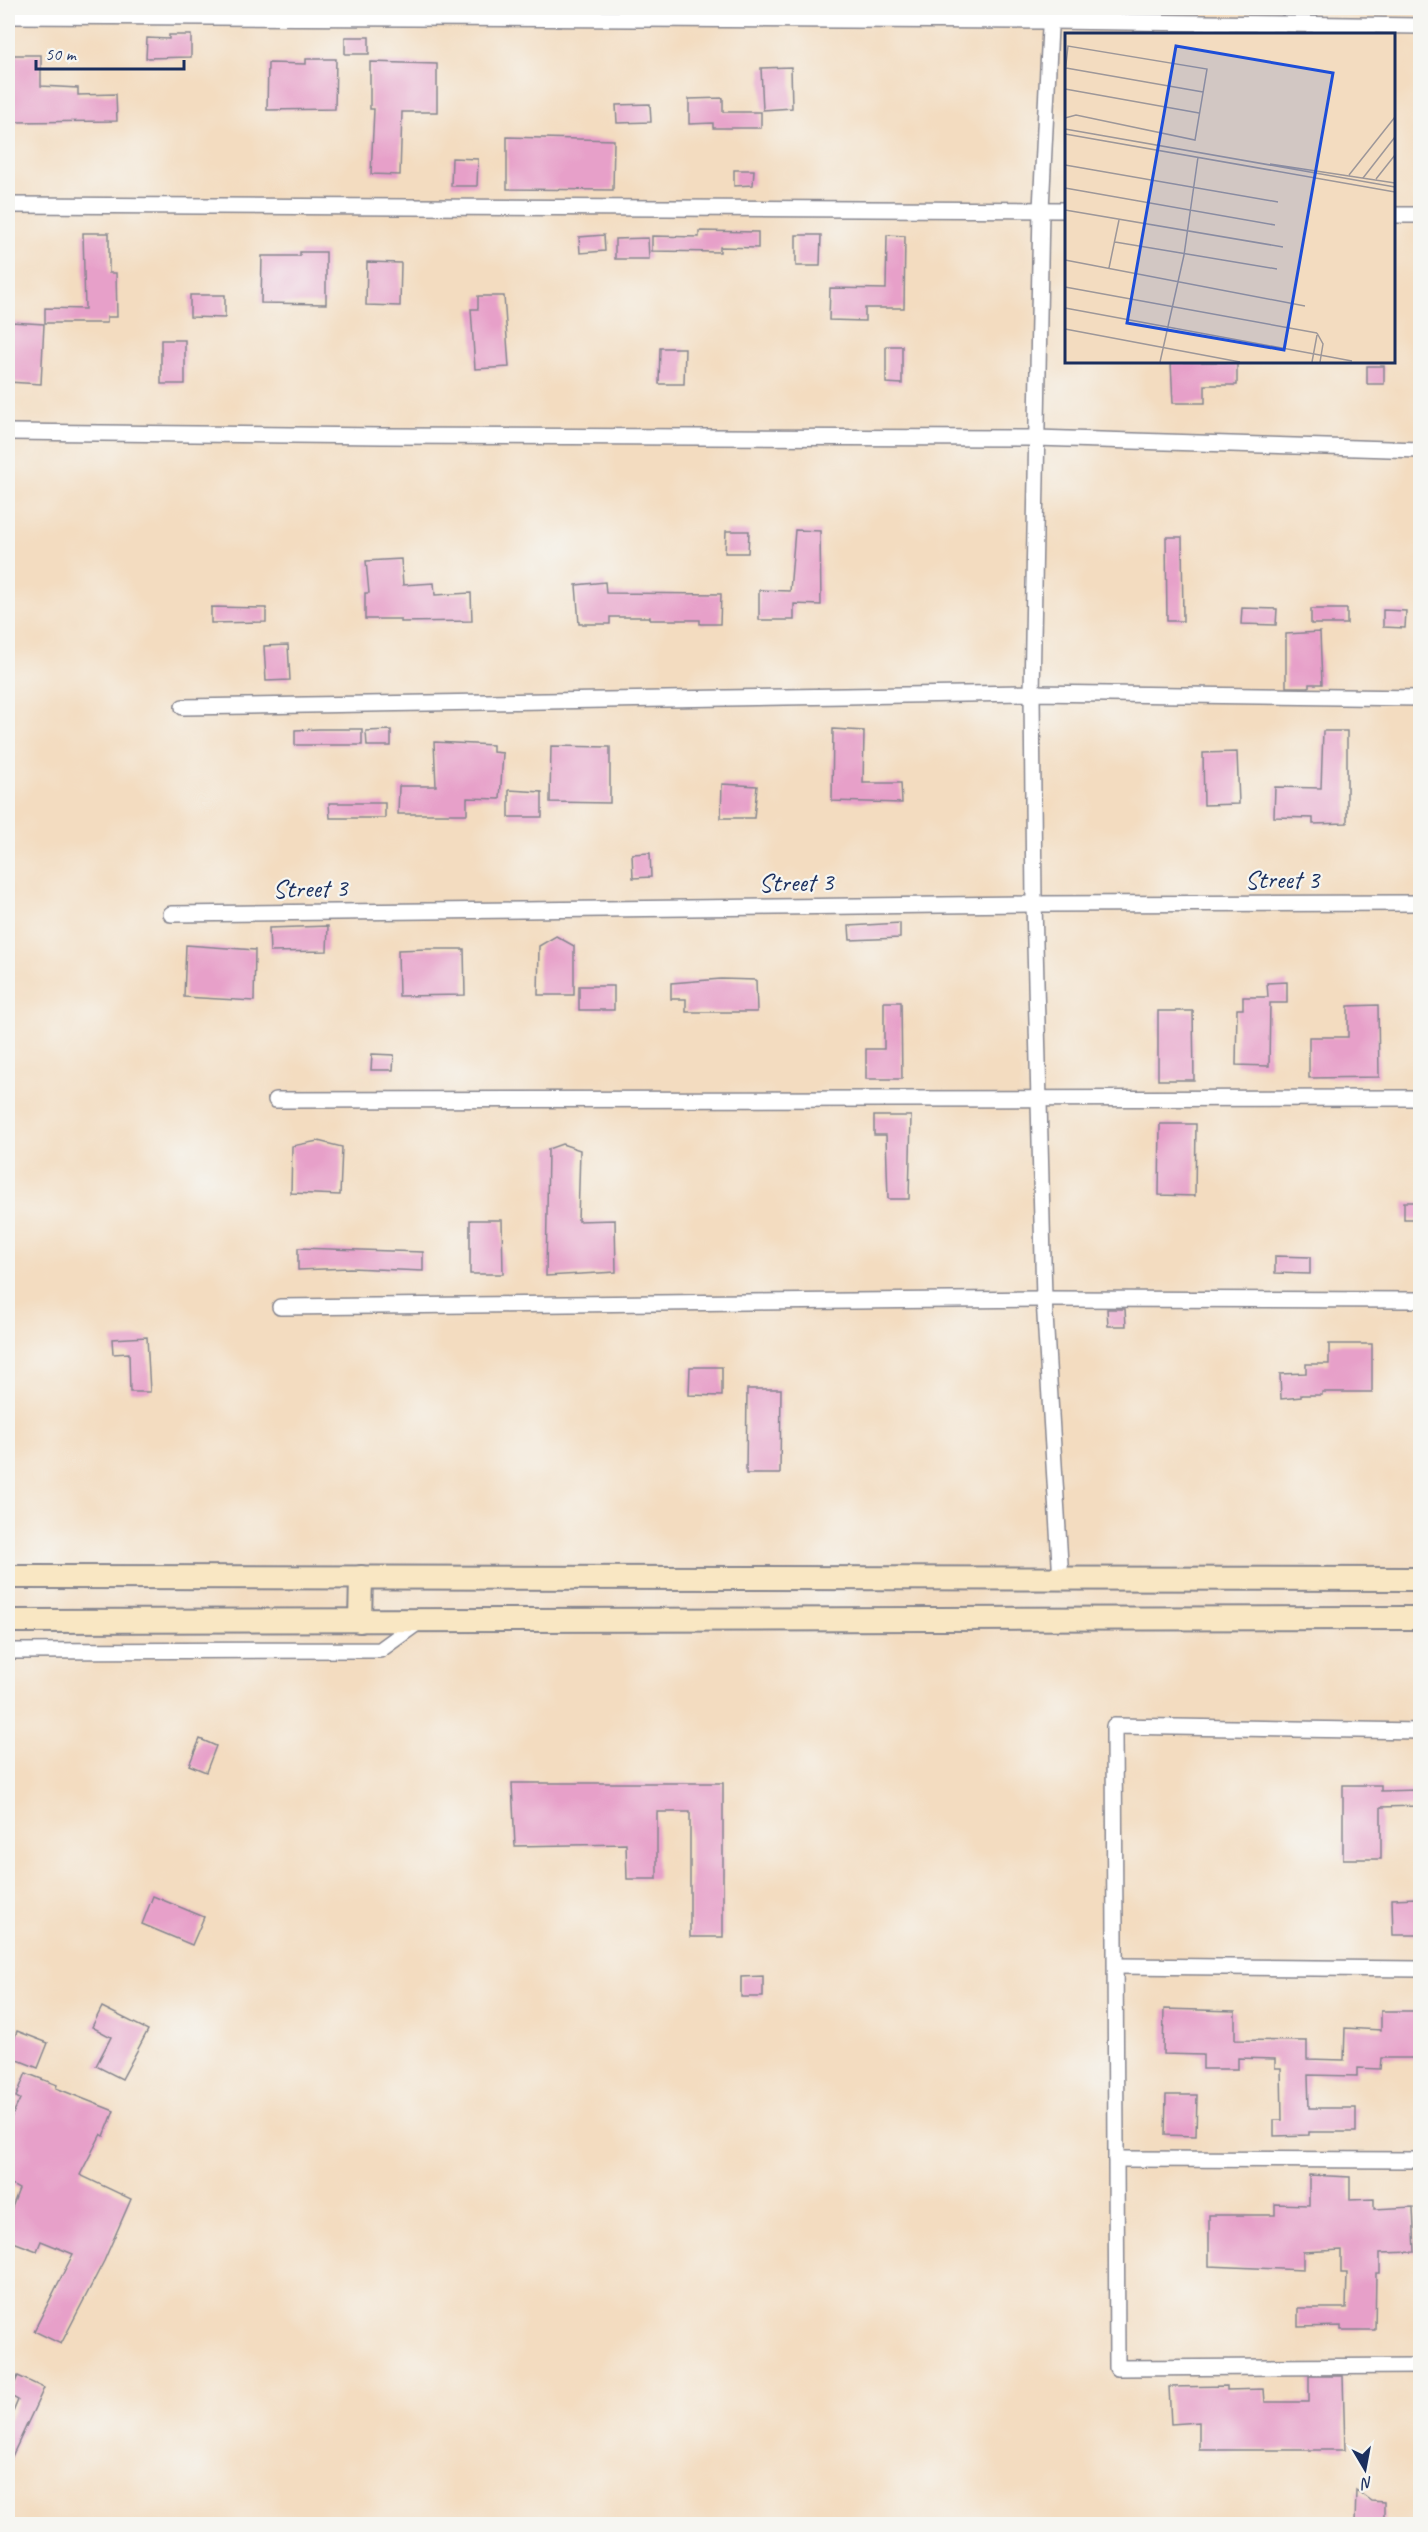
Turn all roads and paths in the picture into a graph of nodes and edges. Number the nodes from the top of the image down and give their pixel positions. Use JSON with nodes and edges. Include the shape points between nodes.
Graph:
{"nodes":[{"id":1,"x":1051,"y":14,"type":"edge"},
{"id":2,"x":8,"y":16,"type":"edge"},
{"id":3,"x":1420,"y":26,"type":"edge"},
{"id":4,"x":8,"y":205,"type":"edge"},
{"id":5,"x":1041,"y":209,"type":"junction"},
{"id":6,"x":1065,"y":210,"type":"edge"},
{"id":7,"x":1395,"y":215,"type":"edge"},
{"id":8,"x":1420,"y":215,"type":"edge"},
{"id":9,"x":8,"y":432,"type":"edge"},
{"id":10,"x":1036,"y":438,"type":"junction"},
{"id":11,"x":1420,"y":450,"type":"edge"},
{"id":12,"x":1032,"y":693,"type":"junction"},
{"id":13,"x":1420,"y":698,"type":"edge"},
{"id":14,"x":183,"y":707,"type":"dead end"},
{"id":15,"x":1034,"y":903,"type":"junction"},
{"id":16,"x":1420,"y":903,"type":"edge"},
{"id":17,"x":171,"y":914,"type":"dead end"},
{"id":18,"x":1040,"y":1098,"type":"junction"},
{"id":19,"x":1420,"y":1098,"type":"edge"},
{"id":20,"x":276,"y":1100,"type":"dead end"},
{"id":21,"x":1044,"y":1299,"type":"junction"},
{"id":22,"x":1420,"y":1300,"type":"edge"},
{"id":23,"x":280,"y":1307,"type":"dead end"},
{"id":24,"x":361,"y":1576,"type":"junction"},
{"id":25,"x":8,"y":1577,"type":"edge"},
{"id":26,"x":1420,"y":1579,"type":"edge"},
{"id":27,"x":1061,"y":1580,"type":"junction"},
{"id":28,"x":1420,"y":1618,"type":"edge"},
{"id":29,"x":8,"y":1621,"type":"edge"},
{"id":30,"x":360,"y":1621,"type":"junction"},
{"id":31,"x":420,"y":1621,"type":"junction"},
{"id":32,"x":8,"y":1651,"type":"edge"},
{"id":33,"x":1420,"y":1731,"type":"edge"},
{"id":34,"x":1116,"y":1966,"type":"junction"},
{"id":35,"x":1420,"y":1968,"type":"edge"},
{"id":36,"x":1116,"y":2159,"type":"junction"},
{"id":37,"x":1420,"y":2160,"type":"edge"},
{"id":38,"x":1420,"y":2366,"type":"edge"}],
"edges":[{"from":1,"to":2,"type":"street"},
{"from":1,"to":3,"type":"street"},
{"from":1,"to":5,"type":"street"},
{"from":4,"to":5,"type":"street"},
{"from":5,"to":6,"type":"street"},
{"from":5,"to":10,"type":"street"},
{"from":7,"to":8,"type":"street"},
{"from":9,"to":10,"type":"street"},
{"from":10,"to":11,"type":"street"},
{"from":10,"to":12,"type":"street"},
{"from":12,"to":13,"type":"street"},
{"from":12,"to":14,"type":"street"},
{"from":12,"to":15,"type":"street"},
{"from":15,"to":16,"type":"street","name":"Street 3"},
{"from":15,"to":17,"type":"street","name":"Street 3"},
{"from":15,"to":18,"type":"street"},
{"from":18,"to":19,"type":"street"},
{"from":18,"to":20,"type":"street"},
{"from":18,"to":21,"type":"street"},
{"from":21,"to":22,"type":"street"},
{"from":21,"to":23,"type":"street"},
{"from":21,"to":27,"type":"street"},
{"from":24,"to":25,"type":"main road"},
{"from":24,"to":27,"type":"main road"},
{"from":24,"to":30,"type":"main road"},
{"from":26,"to":27,"type":"main road"},
{"from":28,"to":31,"type":"main road"},
{"from":29,"to":30,"type":"main road"},
{"from":30,"to":31,"type":"main road"},
{"from":31,"to":32,"type":"street","via":[[381,1650]]},
{"from":33,"to":34,"type":"street","via":[[1114,1726]]},
{"from":34,"to":35,"type":"street"},
{"from":34,"to":36,"type":"street"},
{"from":36,"to":37,"type":"street"},
{"from":36,"to":38,"type":"street","via":[[1118,2368]]}]}
